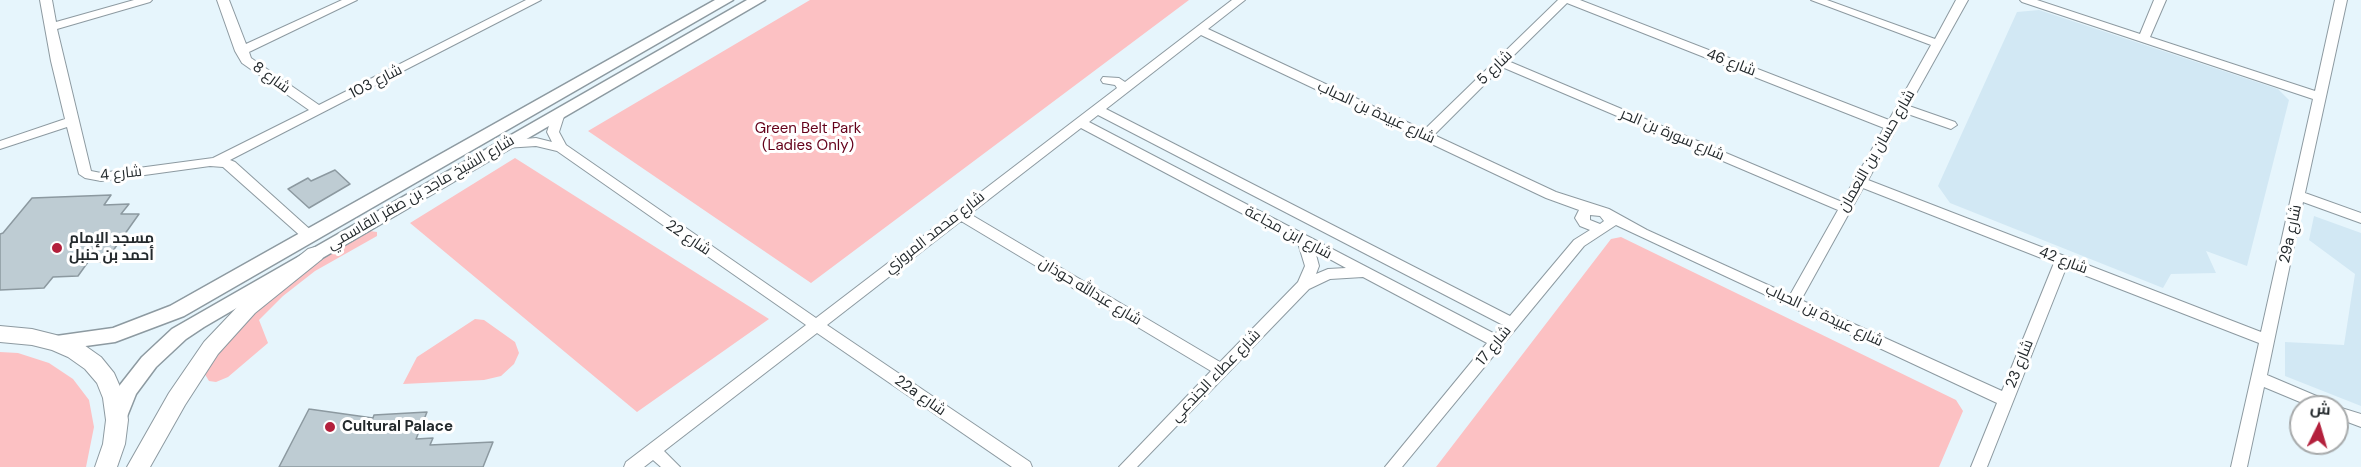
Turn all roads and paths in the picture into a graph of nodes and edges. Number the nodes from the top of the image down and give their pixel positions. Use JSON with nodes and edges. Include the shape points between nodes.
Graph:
{"nodes":[{"id":1,"x":46,"y":0,"type":"edge"},
{"id":2,"x":146,"y":0,"type":"edge"},
{"id":3,"x":223,"y":0,"type":"edge"},
{"id":4,"x":351,"y":0,"type":"edge"},
{"id":5,"x":535,"y":0,"type":"edge"},
{"id":6,"x":725,"y":0,"type":"edge"},
{"id":7,"x":758,"y":0,"type":"edge"},
{"id":8,"x":1239,"y":0,"type":"edge"},
{"id":9,"x":1564,"y":0,"type":"edge"},
{"id":10,"x":1570,"y":0,"type":"edge"},
{"id":11,"x":1817,"y":0,"type":"edge"},
{"id":12,"x":1962,"y":0,"type":"edge"},
{"id":13,"x":2026,"y":0,"type":"edge"},
{"id":14,"x":2160,"y":0,"type":"edge"},
{"id":15,"x":2341,"y":0,"type":"edge"},
{"id":16,"x":52,"y":27,"type":"junction"},
{"id":17,"x":1200,"y":30,"type":"junction"},
{"id":18,"x":2144,"y":39,"type":"junction"},
{"id":19,"x":685,"y":42,"type":"junction"},
{"id":20,"x":1938,"y":44,"type":"junction"},
{"id":21,"x":242,"y":51,"type":"junction"},
{"id":22,"x":1500,"y":62,"type":"junction"},
{"id":23,"x":1107,"y":80,"type":"dead end"},
{"id":24,"x":1123,"y":89,"type":"junction"},
{"id":25,"x":2320,"y":97,"type":"junction"},
{"id":26,"x":1902,"y":108,"type":"junction"},
{"id":27,"x":1096,"y":109,"type":"junction"},
{"id":28,"x":319,"y":111,"type":"junction"},
{"id":29,"x":559,"y":113,"type":"junction"},
{"id":30,"x":72,"y":121,"type":"junction"},
{"id":31,"x":1080,"y":122,"type":"junction"},
{"id":32,"x":1951,"y":125,"type":"dead end"},
{"id":33,"x":1892,"y":126,"type":"junction"},
{"id":34,"x":1425,"y":136,"type":"junction"},
{"id":35,"x":505,"y":144,"type":"junction"},
{"id":36,"x":0,"y":145,"type":"edge"},
{"id":37,"x":561,"y":148,"type":"junction"},
{"id":38,"x":216,"y":162,"type":"junction"},
{"id":39,"x":1859,"y":182,"type":"junction"},
{"id":40,"x":2299,"y":196,"type":"junction"},
{"id":41,"x":1844,"y":208,"type":"junction"},
{"id":42,"x":959,"y":214,"type":"junction"},
{"id":43,"x":1586,"y":216,"type":"junction"},
{"id":44,"x":2361,"y":218,"type":"edge"},
{"id":45,"x":1605,"y":224,"type":"junction"},
{"id":46,"x":1305,"y":242,"type":"junction"},
{"id":47,"x":1579,"y":243,"type":"junction"},
{"id":48,"x":312,"y":245,"type":"junction"},
{"id":49,"x":2062,"y":261,"type":"junction"},
{"id":50,"x":1365,"y":273,"type":"junction"},
{"id":51,"x":1304,"y":285,"type":"junction"},
{"id":52,"x":1793,"y":302,"type":"junction"},
{"id":53,"x":817,"y":324,"type":"junction"},
{"id":54,"x":1513,"y":324,"type":"junction"},
{"id":55,"x":0,"y":334,"type":"edge"},
{"id":56,"x":2266,"y":340,"type":"junction"},
{"id":57,"x":1498,"y":342,"type":"junction"},
{"id":58,"x":56,"y":343,"type":"junction"},
{"id":59,"x":1221,"y":370,"type":"junction"},
{"id":60,"x":2258,"y":378,"type":"junction"},
{"id":61,"x":2299,"y":395,"type":"edge"},
{"id":62,"x":2006,"y":400,"type":"junction"},
{"id":63,"x":117,"y":420,"type":"junction"},
{"id":64,"x":1409,"y":449,"type":"junction"},
{"id":65,"x":653,"y":451,"type":"junction"},
{"id":66,"x":106,"y":467,"type":"edge"},
{"id":67,"x":138,"y":467,"type":"edge"},
{"id":68,"x":632,"y":467,"type":"edge"},
{"id":69,"x":672,"y":467,"type":"edge"},
{"id":70,"x":1024,"y":467,"type":"edge"},
{"id":71,"x":1127,"y":467,"type":"edge"},
{"id":72,"x":1393,"y":467,"type":"edge"},
{"id":73,"x":1406,"y":467,"type":"edge"},
{"id":74,"x":1979,"y":467,"type":"edge"},
{"id":75,"x":2239,"y":467,"type":"edge"}],
"edges":[{"from":1,"to":16,"type":"street","name":"شارع 4"},
{"from":2,"to":16,"type":"street"},
{"from":3,"to":21,"type":"street","name":"شارع 8"},
{"from":4,"to":21,"type":"street"},
{"from":5,"to":28,"type":"street","name":"شارع 103"},
{"from":6,"to":19,"type":"main road","via":[[677,35],[678,41]]},
{"from":6,"to":48,"type":"main road","name":"شارع الشيخ ماجد بن صقر القاسمي"},
{"from":7,"to":19,"type":"main road","name":"شارع الشيخ ماجد بن صقر القاسمي"},
{"from":8,"to":17,"type":"street","name":"شارع محمد المروزي"},
{"from":9,"to":22,"type":"street","name":"شارع 5"},
{"from":10,"to":33,"type":"street","name":"شارع 46"},
{"from":11,"to":20,"type":"street"},
{"from":12,"to":20,"type":"street","name":"شارع حسان بن النعمان"},
{"from":13,"to":18,"type":"street"},
{"from":14,"to":18,"type":"street"},
{"from":15,"to":25,"type":"street","name":"29a شارع"},
{"from":16,"to":30,"type":"street","name":"شارع 4"},
{"from":17,"to":24,"type":"street","name":"شارع محمد المروزي"},
{"from":17,"to":34,"type":"street","name":"شارع عبيدة بن الحباب"},
{"from":18,"to":25,"type":"street"},
{"from":19,"to":29,"type":"main road","name":"شارع الشيخ ماجد بن صقر القاسمي"},
{"from":20,"to":26,"type":"street","name":"شارع حسان بن النعمان"},
{"from":21,"to":28,"type":"street","name":"شارع 8","via":[[255,68]]},
{"from":22,"to":34,"type":"street","name":"شارع 5"},
{"from":22,"to":41,"type":"street","name":"شارع سورة بن الحر"},
{"from":23,"to":24,"type":"street","via":[[1119,82]]},
{"from":24,"to":27,"type":"street","name":"شارع محمد المروزي"},
{"from":25,"to":40,"type":"street","name":"29a شارع"},
{"from":26,"to":32,"type":"street"},
{"from":26,"to":33,"type":"street","name":"شارع حسان بن النعمان"},
{"from":27,"to":31,"type":"street","name":"شارع محمد المروزي"},
{"from":27,"to":54,"type":"street","name":"شارع ابن مجاعة"},
{"from":28,"to":38,"type":"street","name":"شارع 103"},
{"from":29,"to":35,"type":"main road","name":"شارع الشيخ ماجد بن صقر القاسمي"},
{"from":29,"to":37,"type":"street","via":[[553,132]]},
{"from":30,"to":36,"type":"street"},
{"from":30,"to":38,"type":"street","name":"شارع 4","via":[[83,171],[89,176]]},
{"from":31,"to":42,"type":"street","name":"شارع محمد المروزي"},
{"from":31,"to":46,"type":"street","name":"شارع ابن مجاعة"},
{"from":33,"to":39,"type":"street","name":"شارع حسان بن النعمان"},
{"from":34,"to":43,"type":"street","name":"شارع عبيدة بن الحباب","via":[[1551,195]]},
{"from":35,"to":37,"type":"street","name":"شارع 22","via":[[536,142]]},
{"from":35,"to":48,"type":"main road","name":"شارع الشيخ ماجد بن صقر القاسمي"},
{"from":37,"to":53,"type":"street","name":"شارع 22"},
{"from":38,"to":48,"type":"street","via":[[230,165]]},
{"from":39,"to":41,"type":"street","name":"شارع حسان بن النعمان"},
{"from":39,"to":49,"type":"street","name":"شارع 42"},
{"from":40,"to":44,"type":"street"},
{"from":40,"to":56,"type":"street","name":"29a شارع"},
{"from":41,"to":52,"type":"street","name":"شارع حسان بن النعمان"},
{"from":42,"to":53,"type":"street","name":"شارع محمد المروزي"},
{"from":42,"to":59,"type":"street","name":"شارع عبدالله حوذان"},
{"from":43,"to":45,"type":"street","name":"شارع عبيدة بن الحباب","via":[[1592,228]]},
{"from":43,"to":47,"type":"street","name":"شارع 17"},
{"from":45,"to":47,"type":"street","name":"شارع 17"},
{"from":45,"to":52,"type":"street","name":"شارع عبيدة بن الحباب","via":[[1642,233]]},
{"from":46,"to":50,"type":"street","name":"شارع ابن مجاعة"},
{"from":46,"to":51,"type":"street","via":[[1312,266]]},
{"from":47,"to":54,"type":"street","name":"شارع 17"},
{"from":48,"to":58,"type":"main road","name":"شارع الشيخ ماجد بن صقر القاسمي","via":[[157,321],[95,340]]},
{"from":48,"to":63,"type":"main road","name":"شارع الشيخ ماجد بن صقر القاسمي","via":[[163,348],[127,391]]},
{"from":48,"to":67,"type":"main road","via":[[211,348]]},
{"from":49,"to":56,"type":"street","name":"شارع 42"},
{"from":49,"to":62,"type":"street","name":"شارع 23"},
{"from":50,"to":51,"type":"street","name":"شارع عطاء الجندعي","via":[[1335,273]]},
{"from":50,"to":57,"type":"street","name":"شارع ابن مجاعة"},
{"from":51,"to":59,"type":"street","name":"شارع عطاء الجندعي"},
{"from":52,"to":62,"type":"street","name":"شارع عبيدة بن الحباب"},
{"from":53,"to":65,"type":"street","name":"شارع محمد المروزي"},
{"from":53,"to":70,"type":"street","name":"22a شارع"},
{"from":54,"to":57,"type":"street","name":"شارع 17"},
{"from":55,"to":58,"type":"main road"},
{"from":56,"to":60,"type":"street","name":"29a شارع"},
{"from":57,"to":64,"type":"street","name":"شارع 17"},
{"from":58,"to":63,"type":"main road","via":[[93,363],[106,379]]},
{"from":59,"to":71,"type":"street","name":"شارع عطاء الجندعي"},
{"from":60,"to":61,"type":"street"},
{"from":60,"to":75,"type":"street","name":"29a شارع"},
{"from":62,"to":74,"type":"street","name":"شارع 23"},
{"from":63,"to":66,"type":"main road"},
{"from":64,"to":72,"type":"street","name":"شارع 17"},
{"from":64,"to":73,"type":"street"},
{"from":65,"to":68,"type":"street","name":"شارع محمد المروزي"},
{"from":65,"to":69,"type":"street"}]}
